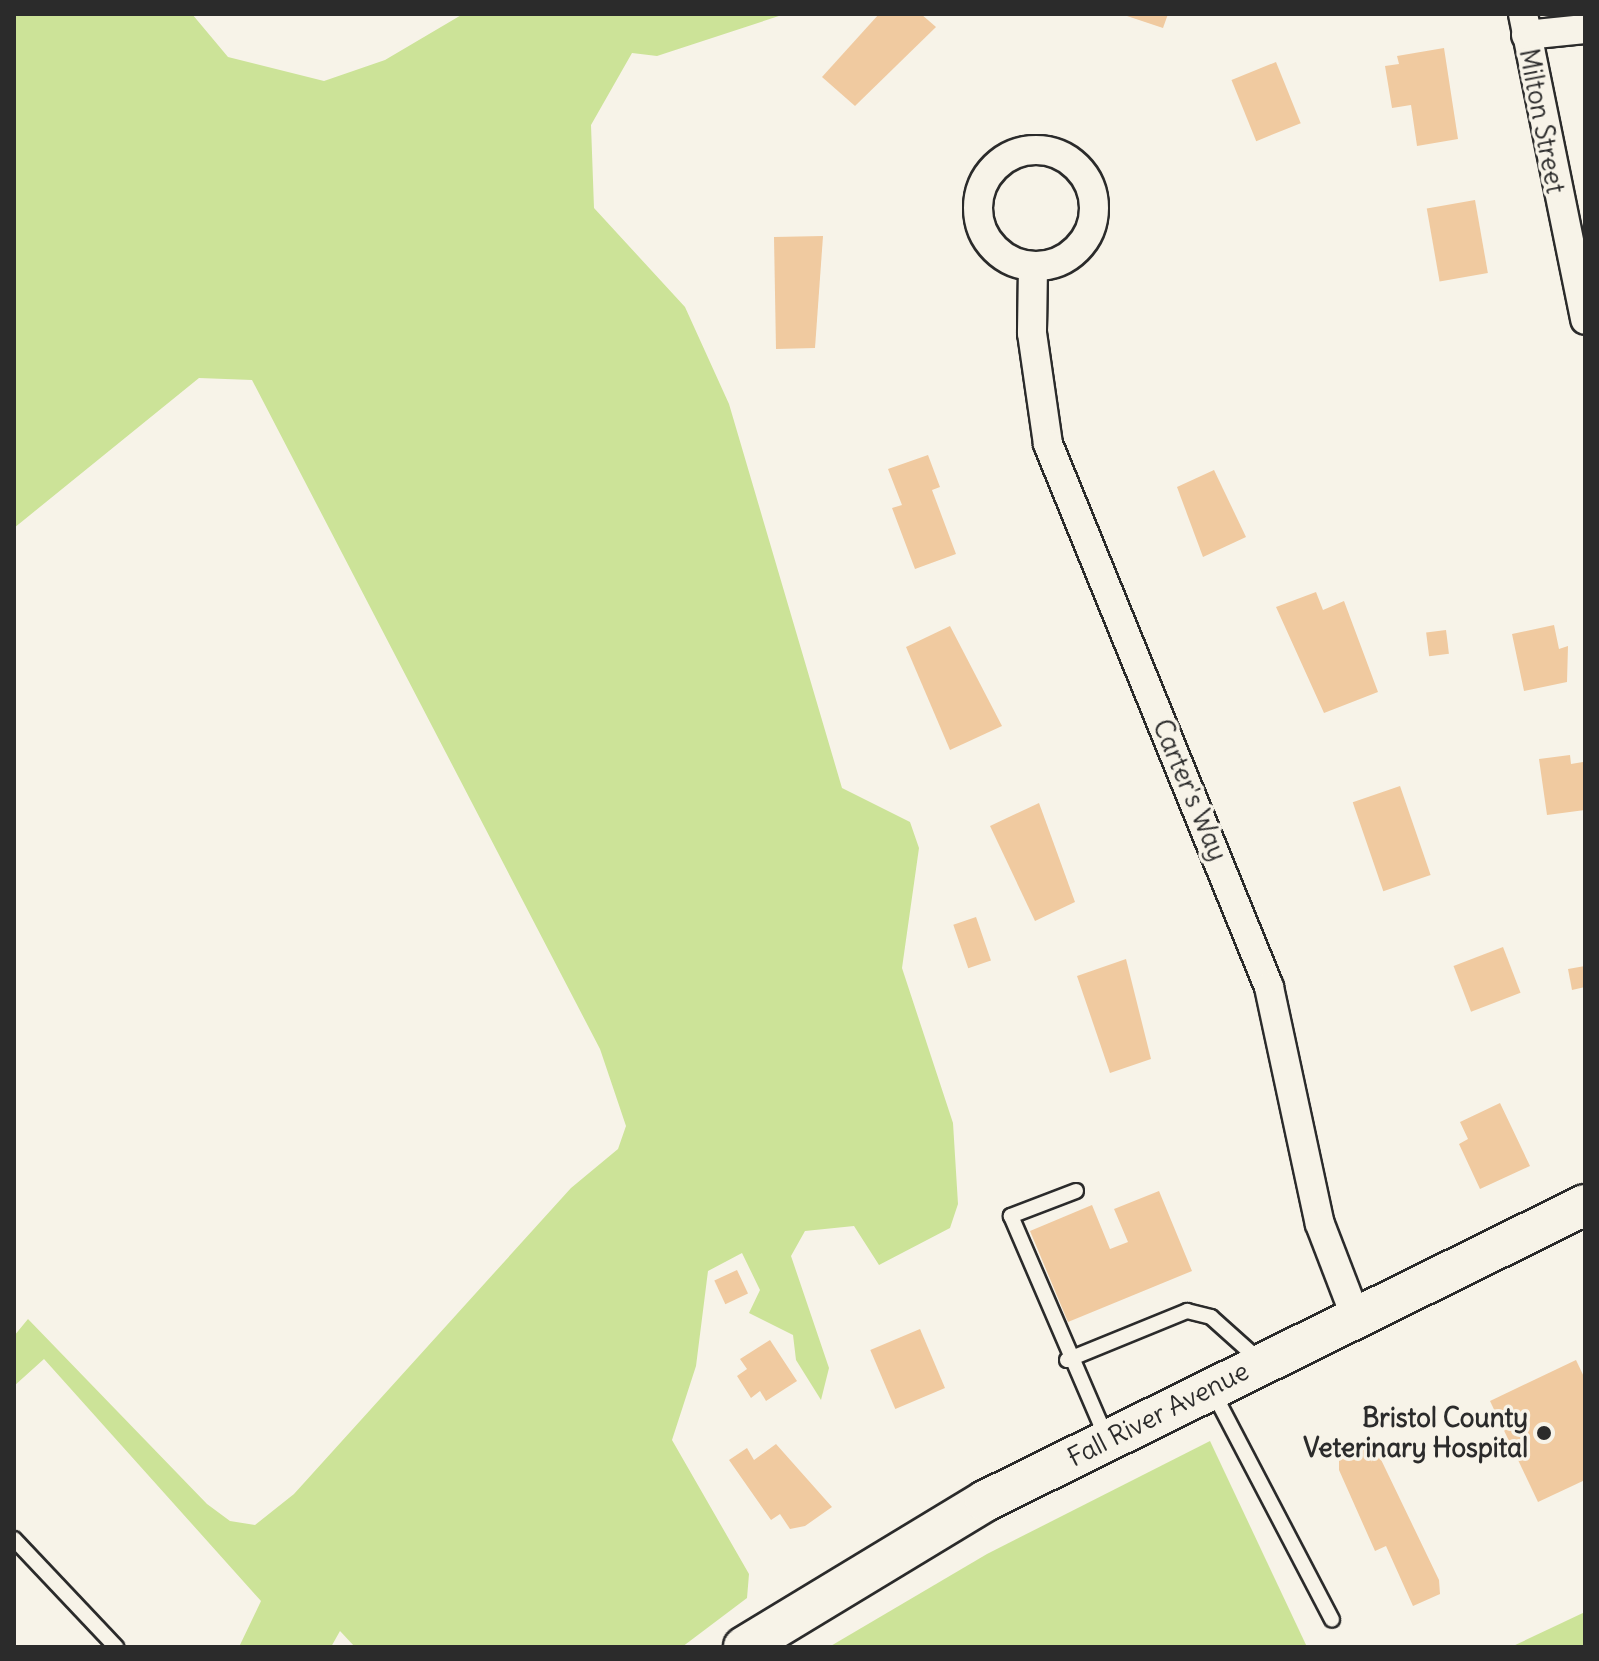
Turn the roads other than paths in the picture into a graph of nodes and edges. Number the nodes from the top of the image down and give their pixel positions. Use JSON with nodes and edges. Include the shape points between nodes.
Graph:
{"nodes":[{"id":1,"x":1524,"y":25,"type":"edge"},
{"id":2,"x":1585,"y":29,"type":"edge"},
{"id":3,"x":1033,"y":267,"type":"junction"},
{"id":4,"x":1585,"y":320,"type":"edge"},
{"id":5,"x":1076,"y":1191,"type":"dead end"},
{"id":6,"x":1585,"y":1205,"type":"edge"},
{"id":7,"x":1355,"y":1315,"type":"junction"},
{"id":8,"x":1067,"y":1360,"type":"junction"},
{"id":9,"x":1261,"y":1362,"type":"junction"},
{"id":10,"x":1211,"y":1387,"type":"junction"},
{"id":11,"x":1107,"y":1439,"type":"junction"},
{"id":12,"x":14,"y":1539,"type":"edge"},
{"id":13,"x":1332,"y":1620,"type":"dead end"},
{"id":14,"x":106,"y":1644,"type":"edge"},
{"id":15,"x":744,"y":1647,"type":"edge"}],
"edges":[{"from":1,"to":2,"type":"street"},
{"from":1,"to":4,"type":"street","name":"Milton Street"},
{"from":3,"to":3,"type":"street","via":[[1051,265],[1082,244],[1094,210],[1077,169],[1036,150],[1008,158],[986,177],[978,216],[996,251]]},
{"from":3,"to":7,"type":"street","name":"Carter's Way","via":[[1032,333],[1048,444],[1269,987],[1320,1224]]},
{"from":5,"to":8,"type":"lane","via":[[1011,1216]]},
{"from":6,"to":7,"type":"main road","name":"Fall River Avenue"},
{"from":7,"to":9,"type":"main road","name":"Fall River Avenue"},
{"from":8,"to":9,"type":"lane","via":[[1187,1311],[1211,1317]]},
{"from":8,"to":11,"type":"lane"},
{"from":9,"to":10,"type":"main road","name":"Fall River Avenue"},
{"from":10,"to":11,"type":"main road","name":"Fall River Avenue"},
{"from":10,"to":13,"type":"lane"},
{"from":11,"to":15,"type":"main road","name":"Fall River Avenue","via":[[972,1508]]},
{"from":12,"to":14,"type":"lane"}]}
